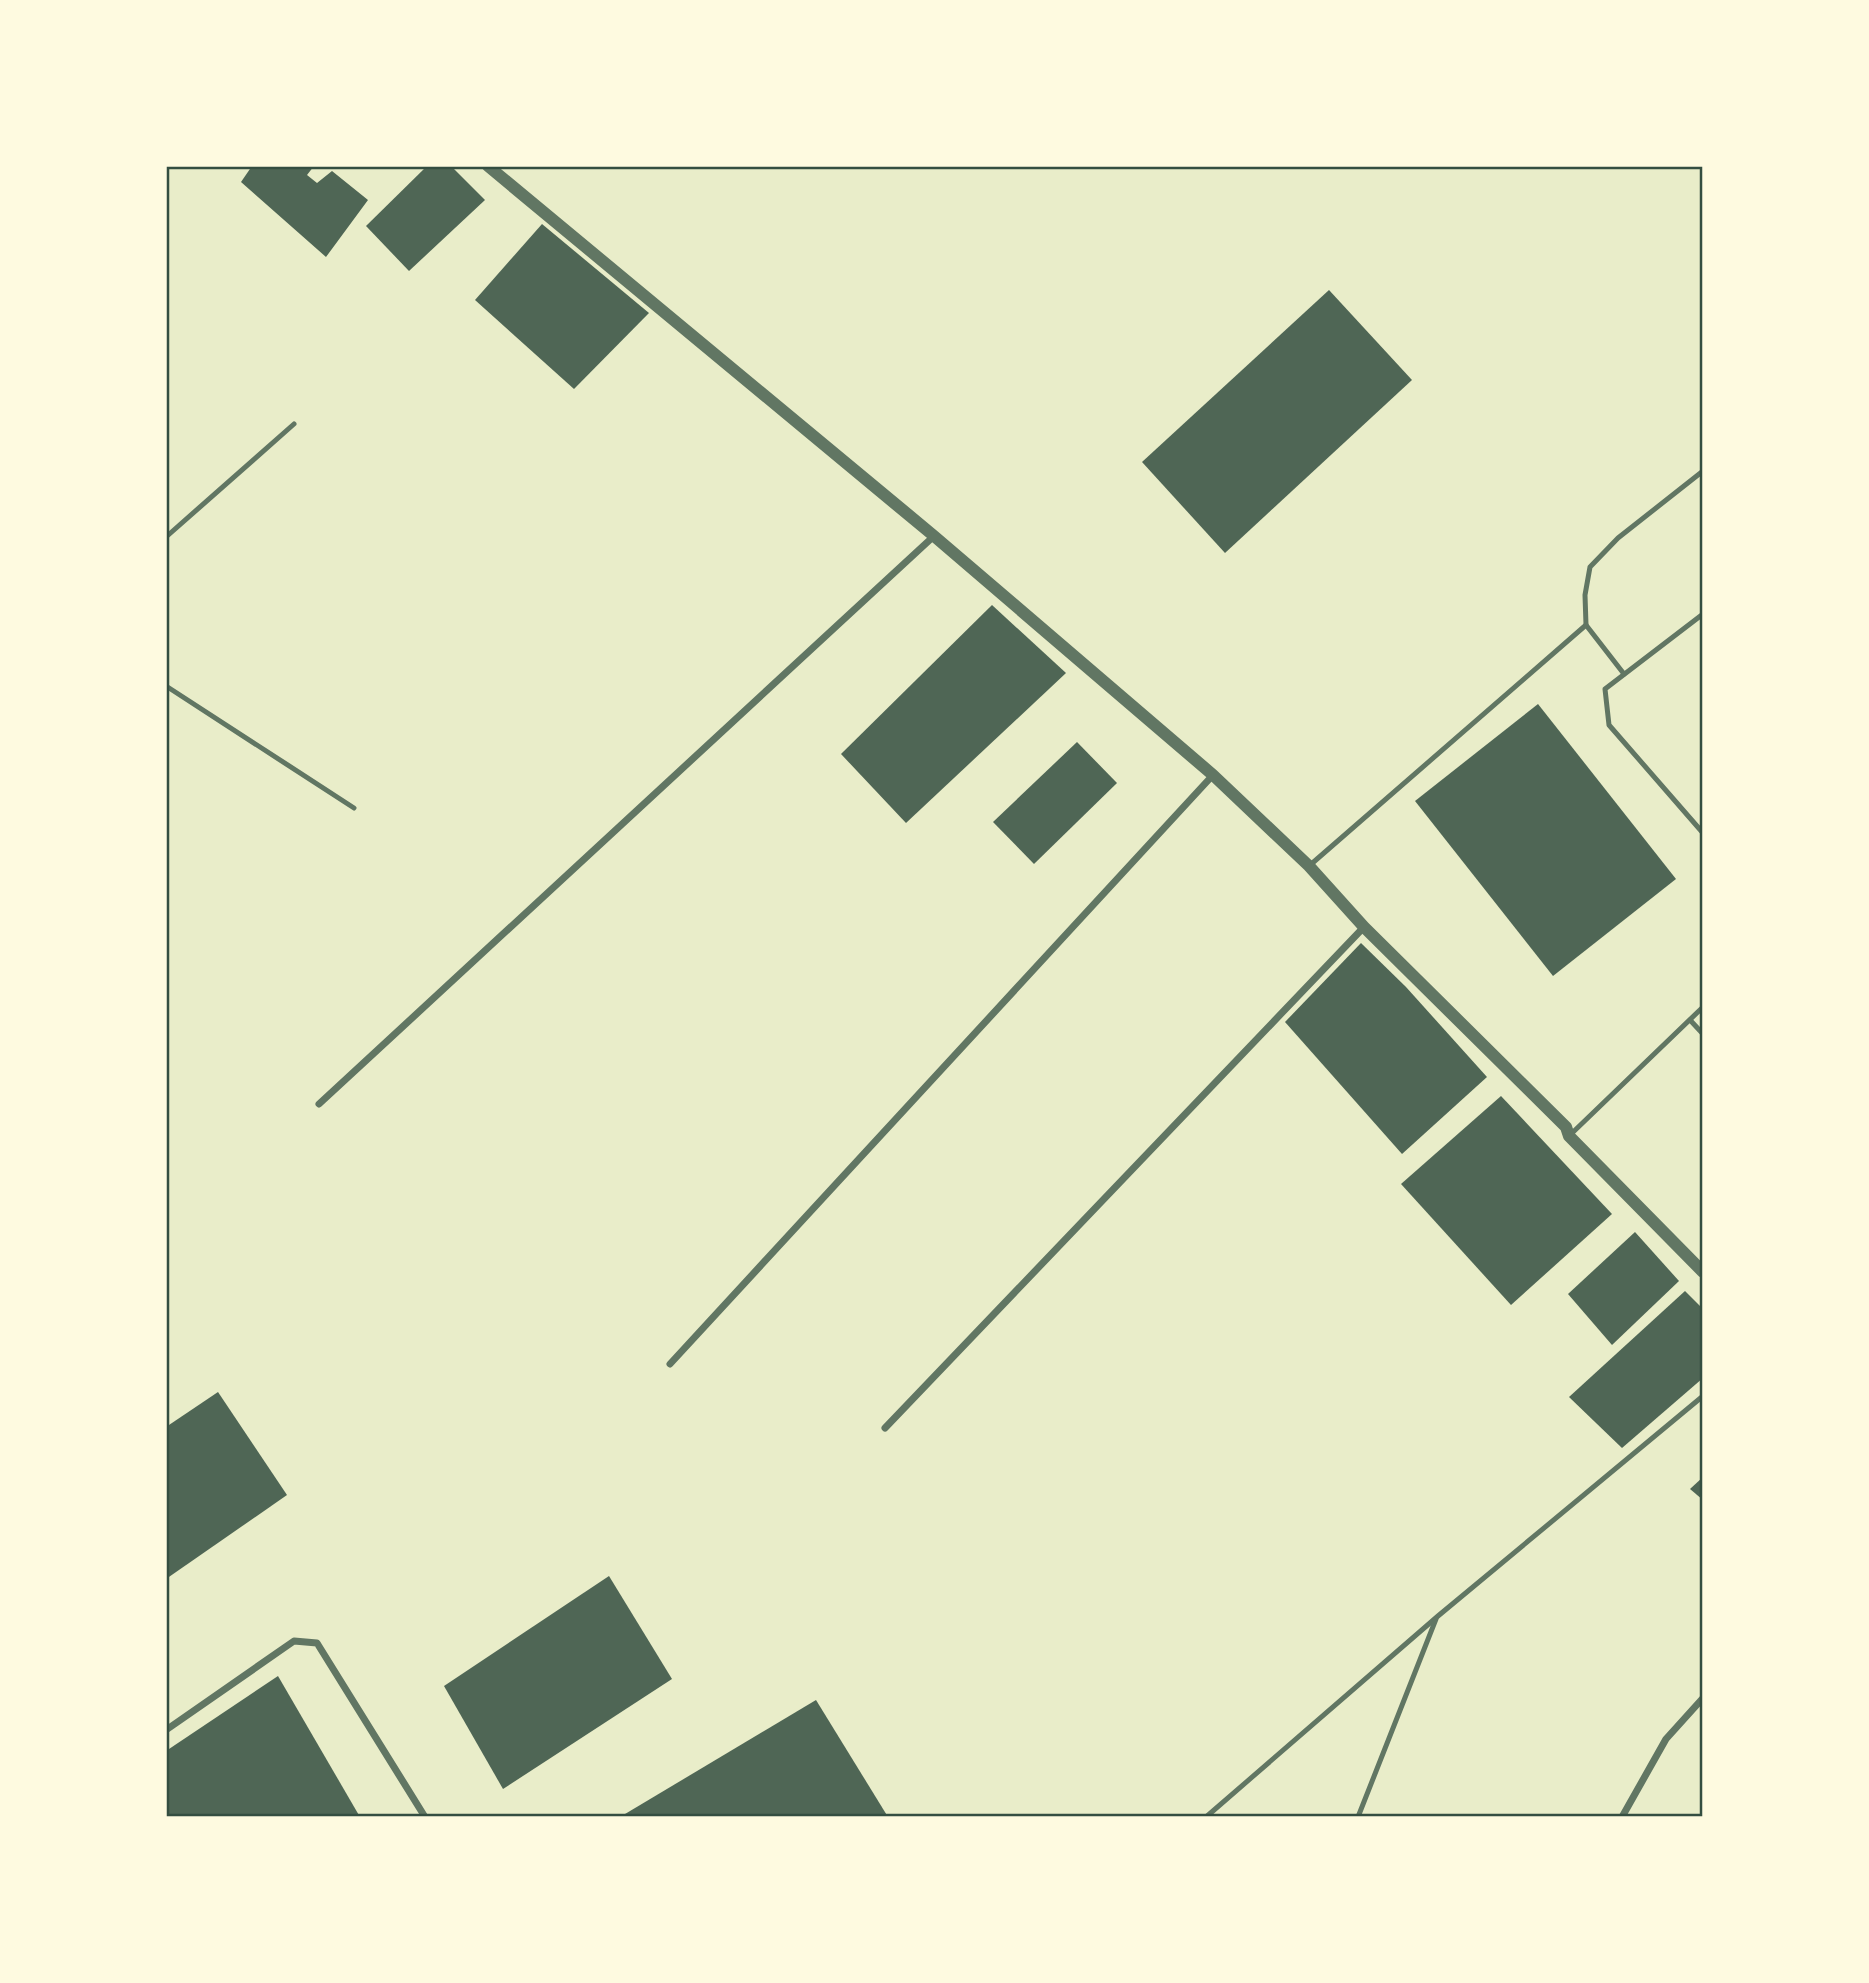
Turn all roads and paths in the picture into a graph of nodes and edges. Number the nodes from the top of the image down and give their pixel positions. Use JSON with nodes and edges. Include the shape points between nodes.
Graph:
{"nodes":[{"id":1,"x":488,"y":166,"type":"edge"},
{"id":2,"x":295,"y":424,"type":"dead end"},
{"id":3,"x":1703,"y":471,"type":"edge"},
{"id":4,"x":934,"y":536,"type":"junction"},
{"id":5,"x":166,"y":537,"type":"edge"},
{"id":6,"x":1703,"y":614,"type":"edge"},
{"id":7,"x":1586,"y":625,"type":"junction"},
{"id":8,"x":1625,"y":674,"type":"junction"},
{"id":9,"x":166,"y":687,"type":"edge"},
{"id":10,"x":1213,"y":775,"type":"junction"},
{"id":11,"x":354,"y":808,"type":"dead end"},
{"id":12,"x":1703,"y":833,"type":"edge"},
{"id":13,"x":1309,"y":866,"type":"junction"},
{"id":14,"x":1364,"y":927,"type":"junction"},
{"id":15,"x":1703,"y":1007,"type":"edge"},
{"id":16,"x":1690,"y":1020,"type":"junction"},
{"id":17,"x":1703,"y":1034,"type":"edge"},
{"id":18,"x":319,"y":1104,"type":"dead end"},
{"id":19,"x":1569,"y":1136,"type":"junction"},
{"id":20,"x":1703,"y":1272,"type":"edge"},
{"id":21,"x":670,"y":1364,"type":"dead end"},
{"id":22,"x":1703,"y":1396,"type":"edge"},
{"id":23,"x":885,"y":1428,"type":"dead end"},
{"id":24,"x":1437,"y":1616,"type":"junction"},
{"id":25,"x":1703,"y":1698,"type":"edge"},
{"id":26,"x":166,"y":1730,"type":"edge"},
{"id":27,"x":425,"y":1817,"type":"edge"},
{"id":28,"x":1206,"y":1817,"type":"edge"},
{"id":29,"x":1358,"y":1817,"type":"edge"},
{"id":30,"x":1622,"y":1817,"type":"edge"}],
"edges":[{"from":1,"to":4,"type":"street"},
{"from":2,"to":5,"type":"lane"},
{"from":3,"to":7,"type":"lane","via":[[1618,538],[1590,567]]},
{"from":4,"to":10,"type":"street"},
{"from":4,"to":18,"type":"street"},
{"from":6,"to":8,"type":"lane"},
{"from":7,"to":8,"type":"lane"},
{"from":7,"to":13,"type":"lane"},
{"from":8,"to":12,"type":"lane","via":[[1605,689],[1609,725]]},
{"from":9,"to":11,"type":"lane"},
{"from":10,"to":13,"type":"street"},
{"from":10,"to":21,"type":"street"},
{"from":13,"to":14,"type":"street"},
{"from":14,"to":19,"type":"street","via":[[1566,1127]]},
{"from":14,"to":23,"type":"street"},
{"from":15,"to":16,"type":"lane"},
{"from":16,"to":17,"type":"lane"},
{"from":16,"to":19,"type":"lane"},
{"from":19,"to":20,"type":"street"},
{"from":22,"to":24,"type":"lane"},
{"from":24,"to":28,"type":"lane"},
{"from":24,"to":29,"type":"lane"},
{"from":25,"to":30,"type":"street","via":[[1666,1739]]},
{"from":26,"to":27,"type":"street","via":[[294,1641],[317,1643]]}]}
